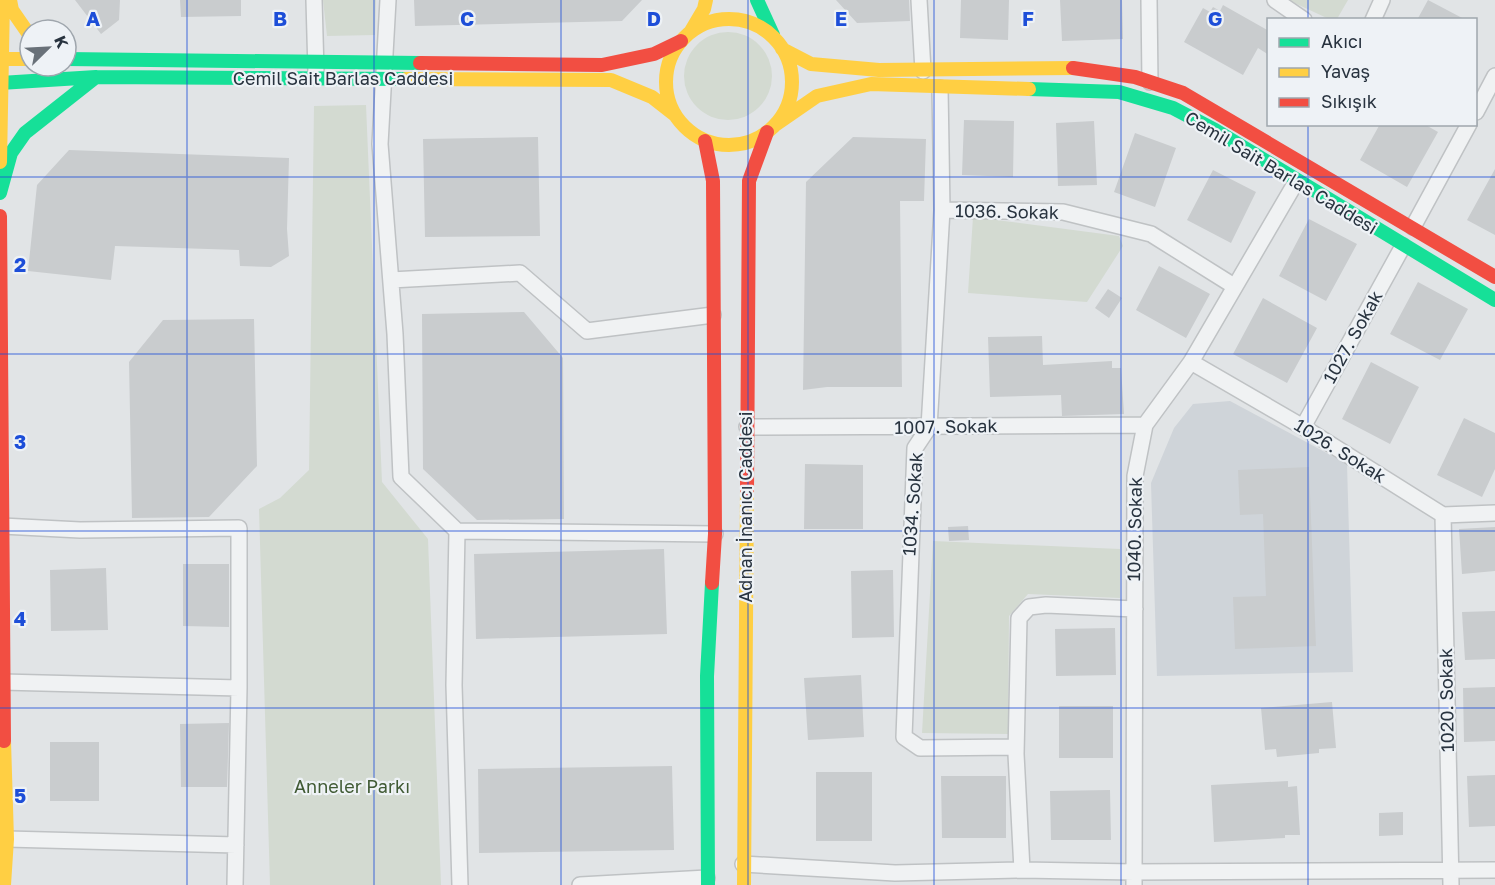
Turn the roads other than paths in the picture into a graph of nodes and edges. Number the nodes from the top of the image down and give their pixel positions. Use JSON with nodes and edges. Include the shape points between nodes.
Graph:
{"nodes":[{"id":1,"x":3,"y":0,"type":"edge"},
{"id":2,"x":10,"y":0,"type":"edge"},
{"id":3,"x":314,"y":0,"type":"edge"},
{"id":4,"x":388,"y":0,"type":"edge"},
{"id":5,"x":706,"y":0,"type":"edge"},
{"id":6,"x":757,"y":0,"type":"edge"},
{"id":7,"x":919,"y":0,"type":"edge"},
{"id":8,"x":1149,"y":0,"type":"edge"},
{"id":9,"x":1275,"y":0,"type":"edge"},
{"id":10,"x":1382,"y":0,"type":"edge"},
{"id":11,"x":1301,"y":18,"type":"edge"},
{"id":12,"x":1374,"y":18,"type":"edge"},
{"id":13,"x":18,"y":19,"type":"edge"},
{"id":14,"x":685,"y":37,"type":"junction"},
{"id":15,"x":778,"y":44,"type":"junction"},
{"id":16,"x":18,"y":58,"type":"edge"},
{"id":17,"x":78,"y":58,"type":"edge"},
{"id":18,"x":1,"y":59,"type":"edge"},
{"id":19,"x":315,"y":63,"type":"junction"},
{"id":20,"x":385,"y":71,"type":"junction"},
{"id":21,"x":923,"y":72,"type":"junction"},
{"id":22,"x":1495,"y":76,"type":"edge"},
{"id":23,"x":96,"y":77,"type":"junction"},
{"id":24,"x":316,"y":81,"type":"junction"},
{"id":25,"x":1150,"y":82,"type":"junction"},
{"id":26,"x":1,"y":83,"type":"edge"},
{"id":27,"x":940,"y":88,"type":"junction"},
{"id":28,"x":1477,"y":110,"type":"edge"},
{"id":29,"x":675,"y":116,"type":"junction"},
{"id":30,"x":1467,"y":126,"type":"edge"},
{"id":31,"x":771,"y":129,"type":"junction"},
{"id":32,"x":705,"y":141,"type":"junction"},
{"id":33,"x":0,"y":162,"type":"edge"},
{"id":34,"x":1296,"y":182,"type":"junction"},
{"id":35,"x":0,"y":193,"type":"edge"},
{"id":36,"x":942,"y":210,"type":"junction"},
{"id":37,"x":0,"y":216,"type":"edge"},
{"id":38,"x":1413,"y":227,"type":"junction"},
{"id":39,"x":1403,"y":246,"type":"junction"},
{"id":40,"x":1495,"y":277,"type":"edge"},
{"id":41,"x":391,"y":280,"type":"junction"},
{"id":42,"x":1234,"y":286,"type":"junction"},
{"id":43,"x":1495,"y":300,"type":"edge"},
{"id":44,"x":713,"y":315,"type":"junction"},
{"id":45,"x":1191,"y":362,"type":"junction"},
{"id":46,"x":1145,"y":425,"type":"junction"},
{"id":47,"x":747,"y":427,"type":"junction"},
{"id":48,"x":929,"y":427,"type":"junction"},
{"id":49,"x":1303,"y":427,"type":"junction"},
{"id":50,"x":1495,"y":513,"type":"edge"},
{"id":51,"x":1443,"y":515,"type":"junction"},
{"id":52,"x":2,"y":526,"type":"junction"},
{"id":53,"x":457,"y":531,"type":"junction"},
{"id":54,"x":715,"y":534,"type":"junction"},
{"id":55,"x":1135,"y":609,"type":"junction"},
{"id":56,"x":2,"y":682,"type":"junction"},
{"id":57,"x":239,"y":688,"type":"junction"},
{"id":58,"x":1016,"y":747,"type":"junction"},
{"id":59,"x":7,"y":839,"type":"junction"},
{"id":60,"x":236,"y":845,"type":"junction"},
{"id":61,"x":743,"y":864,"type":"junction"},
{"id":62,"x":1022,"y":870,"type":"junction"},
{"id":63,"x":1495,"y":870,"type":"edge"},
{"id":64,"x":1134,"y":878,"type":"edge"},
{"id":65,"x":1334,"y":878,"type":"edge"},
{"id":66,"x":1451,"y":878,"type":"edge"},
{"id":67,"x":895,"y":879,"type":"edge"},
{"id":68,"x":707,"y":882,"type":"edge"},
{"id":69,"x":4,"y":885,"type":"edge"},
{"id":70,"x":235,"y":885,"type":"edge"},
{"id":71,"x":460,"y":885,"type":"edge"},
{"id":72,"x":580,"y":885,"type":"edge"},
{"id":73,"x":744,"y":885,"type":"edge"}],
"edges":[{"from":1,"to":18,"type":"street"},
{"from":2,"to":13,"type":"street"},
{"from":3,"to":19,"type":"street"},
{"from":4,"to":20,"type":"street"},
{"from":5,"to":14,"type":"street"},
{"from":6,"to":15,"type":"street"},
{"from":7,"to":21,"type":"street"},
{"from":8,"to":25,"type":"street"},
{"from":9,"to":11,"type":"street"},
{"from":10,"to":12,"type":"street"},
{"from":14,"to":15,"type":"street","via":[[714,21],[734,20],[753,24]]},
{"from":14,"to":20,"type":"street","name":"Cemil Sait Barlas Caddesi","via":[[654,54],[602,65]]},
{"from":14,"to":29,"type":"street","via":[[673,52],[666,77],[666,91]]},
{"from":15,"to":21,"type":"street","name":"Cemil Sait Barlas Caddesi","via":[[811,64]]},
{"from":15,"to":31,"type":"street","via":[[790,68],[792,87],[784,113]]},
{"from":16,"to":18,"type":"street"},
{"from":17,"to":19,"type":"street","name":"Cemil Sait Barlas Caddesi"},
{"from":18,"to":26,"type":"street"},
{"from":19,"to":20,"type":"street","name":"Cemil Sait Barlas Caddesi"},
{"from":19,"to":24,"type":"street"},
{"from":20,"to":24,"type":"street","name":"Cemil Sait Barlas Caddesi"},
{"from":20,"to":29,"type":"street","name":"Cemil Sait Barlas Caddesi","via":[[611,80],[652,98]]},
{"from":20,"to":41,"type":"street","via":[[380,144]]},
{"from":21,"to":25,"type":"street","name":"Cemil Sait Barlas Caddesi","via":[[1085,68]]},
{"from":22,"to":28,"type":"street"},
{"from":23,"to":24,"type":"street","name":"Cemil Sait Barlas Caddesi"},
{"from":23,"to":26,"type":"street","name":"Cemil Sait Barlas Caddesi"},
{"from":23,"to":35,"type":"street","via":[[25,133],[11,153]]},
{"from":25,"to":38,"type":"street","name":"Cemil Sait Barlas Caddesi","via":[[1183,93]]},
{"from":26,"to":33,"type":"street"},
{"from":27,"to":31,"type":"street","name":"Cemil Sait Barlas Caddesi","via":[[871,84],[817,96]]},
{"from":27,"to":34,"type":"street","name":"Cemil Sait Barlas Caddesi","via":[[1119,93],[1173,108]]},
{"from":27,"to":36,"type":"street","name":"1034. Sokak"},
{"from":29,"to":32,"type":"street"},
{"from":30,"to":38,"type":"street"},
{"from":31,"to":32,"type":"street","via":[[744,144]]},
{"from":31,"to":47,"type":"street","name":"Adnan İnanıcı Caddesi","via":[[749,181]]},
{"from":32,"to":44,"type":"street","name":"Adnan İnanıcı Caddesi","via":[[713,181]]},
{"from":34,"to":39,"type":"street","name":"Cemil Sait Barlas Caddesi"},
{"from":34,"to":42,"type":"street","name":"1040. Sokak"},
{"from":36,"to":42,"type":"street","name":"1036. Sokak","via":[[1063,212],[1124,227],[1150,234]]},
{"from":36,"to":48,"type":"street","name":"1034. Sokak"},
{"from":37,"to":52,"type":"street"},
{"from":38,"to":40,"type":"street","name":"Cemil Sait Barlas Caddesi"},
{"from":39,"to":43,"type":"street","name":"Cemil Sait Barlas Caddesi"},
{"from":39,"to":49,"type":"street","name":"1027. Sokak"},
{"from":41,"to":44,"type":"street","via":[[519,273],[587,331]]},
{"from":41,"to":53,"type":"street","via":[[401,477]]},
{"from":42,"to":45,"type":"street","name":"1040. Sokak"},
{"from":44,"to":54,"type":"street","name":"Adnan İnanıcı Caddesi"},
{"from":45,"to":46,"type":"street","name":"1040. Sokak"},
{"from":45,"to":49,"type":"street","name":"1026. Sokak"},
{"from":46,"to":48,"type":"street","name":"1007. Sokak"},
{"from":46,"to":55,"type":"street","name":"1040. Sokak","via":[[1135,476]]},
{"from":47,"to":48,"type":"street","name":"1007. Sokak"},
{"from":47,"to":61,"type":"street","name":"Adnan İnanıcı Caddesi"},
{"from":48,"to":58,"type":"street","name":"1034. Sokak","via":[[915,448],[904,737],[920,748]]},
{"from":49,"to":51,"type":"street","name":"1026. Sokak"},
{"from":50,"to":51,"type":"street"},
{"from":51,"to":66,"type":"street","name":"1020. Sokak"},
{"from":52,"to":56,"type":"street"},
{"from":52,"to":57,"type":"street","via":[[80,530],[239,528]]},
{"from":53,"to":54,"type":"street"},
{"from":53,"to":71,"type":"street","via":[[454,685]]},
{"from":54,"to":68,"type":"street","name":"Adnan İnanıcı Caddesi","via":[[707,676]]},
{"from":55,"to":58,"type":"street","via":[[1046,605],[1029,607],[1019,618]]},
{"from":55,"to":64,"type":"street","name":"1040. Sokak"},
{"from":56,"to":57,"type":"street"},
{"from":56,"to":59,"type":"street"},
{"from":57,"to":60,"type":"street"},
{"from":58,"to":62,"type":"street"},
{"from":59,"to":60,"type":"street"},
{"from":59,"to":69,"type":"street"},
{"from":60,"to":70,"type":"street"},
{"from":61,"to":67,"type":"street"},
{"from":61,"to":73,"type":"street","name":"Adnan İnanıcı Caddesi"},
{"from":62,"to":64,"type":"street"},
{"from":62,"to":67,"type":"street"},
{"from":63,"to":66,"type":"street"},
{"from":64,"to":65,"type":"street"},
{"from":65,"to":66,"type":"street"},
{"from":68,"to":72,"type":"street"}]}
